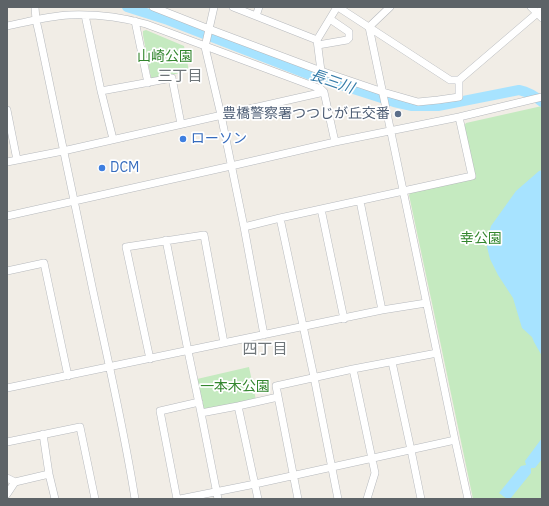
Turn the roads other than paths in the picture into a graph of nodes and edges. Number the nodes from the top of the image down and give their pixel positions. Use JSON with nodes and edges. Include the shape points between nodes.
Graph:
{"nodes":[{"id":1,"x":35,"y":7,"type":"edge"},
{"id":2,"x":153,"y":7,"type":"edge"},
{"id":3,"x":214,"y":7,"type":"edge"},
{"id":4,"x":233,"y":7,"type":"edge"},
{"id":5,"x":259,"y":7,"type":"edge"},
{"id":6,"x":337,"y":7,"type":"edge"},
{"id":7,"x":390,"y":7,"type":"edge"},
{"id":8,"x":531,"y":7,"type":"edge"},
{"id":9,"x":540,"y":14,"type":"edge"},
{"id":10,"x":85,"y":16,"type":"junction"},
{"id":11,"x":256,"y":16,"type":"junction"},
{"id":12,"x":330,"y":19,"type":"junction"},
{"id":13,"x":36,"y":20,"type":"junction"},
{"id":14,"x":135,"y":21,"type":"junction"},
{"id":15,"x":7,"y":26,"type":"edge"},
{"id":16,"x":369,"y":27,"type":"junction"},
{"id":17,"x":209,"y":29,"type":"junction"},
{"id":18,"x":7,"y":30,"type":"edge"},
{"id":19,"x":318,"y":43,"type":"junction"},
{"id":20,"x":205,"y":47,"type":"junction"},
{"id":21,"x":321,"y":71,"type":"junction"},
{"id":22,"x":459,"y":80,"type":"junction"},
{"id":23,"x":148,"y":83,"type":"junction"},
{"id":24,"x":101,"y":91,"type":"junction"},
{"id":25,"x":324,"y":92,"type":"junction"},
{"id":26,"x":383,"y":92,"type":"junction"},
{"id":27,"x":542,"y":97,"type":"edge"},
{"id":28,"x":7,"y":110,"type":"edge"},
{"id":29,"x":221,"y":115,"type":"junction"},
{"id":30,"x":459,"y":117,"type":"junction"},
{"id":31,"x":181,"y":124,"type":"junction"},
{"id":32,"x":390,"y":131,"type":"junction"},
{"id":33,"x":113,"y":139,"type":"junction"},
{"id":34,"x":335,"y":142,"type":"junction"},
{"id":35,"x":63,"y":151,"type":"junction"},
{"id":36,"x":17,"y":160,"type":"junction"},
{"id":37,"x":7,"y":162,"type":"edge"},
{"id":38,"x":231,"y":166,"type":"junction"},
{"id":39,"x":403,"y":191,"type":"junction"},
{"id":40,"x":74,"y":200,"type":"junction"},
{"id":41,"x":360,"y":201,"type":"junction"},
{"id":42,"x":321,"y":209,"type":"junction"},
{"id":43,"x":7,"y":216,"type":"edge"},
{"id":44,"x":280,"y":218,"type":"junction"},
{"id":45,"x":244,"y":227,"type":"junction"},
{"id":46,"x":166,"y":240,"type":"junction"},
{"id":47,"x":7,"y":271,"type":"edge"},
{"id":48,"x":426,"y":302,"type":"junction"},
{"id":49,"x":382,"y":310,"type":"junction"},
{"id":50,"x":344,"y":319,"type":"junction"},
{"id":51,"x":303,"y":328,"type":"junction"},
{"id":52,"x":264,"y":335,"type":"junction"},
{"id":53,"x":224,"y":344,"type":"junction"},
{"id":54,"x":188,"y":351,"type":"junction"},
{"id":55,"x":437,"y":353,"type":"junction"},
{"id":56,"x":150,"y":358,"type":"junction"},
{"id":57,"x":392,"y":362,"type":"junction"},
{"id":58,"x":110,"y":368,"type":"junction"},
{"id":59,"x":353,"y":369,"type":"junction"},
{"id":60,"x":68,"y":376,"type":"junction"},
{"id":61,"x":314,"y":377,"type":"junction"},
{"id":62,"x":7,"y":388,"type":"edge"},
{"id":63,"x":278,"y":397,"type":"junction"},
{"id":64,"x":199,"y":402,"type":"junction"},
{"id":65,"x":238,"y":406,"type":"junction"},
{"id":66,"x":202,"y":413,"type":"junction"},
{"id":67,"x":43,"y":434,"type":"junction"},
{"id":68,"x":455,"y":440,"type":"junction"},
{"id":69,"x":7,"y":442,"type":"edge"},
{"id":70,"x":412,"y":450,"type":"junction"},
{"id":71,"x":371,"y":458,"type":"junction"},
{"id":72,"x":332,"y":467,"type":"junction"},
{"id":73,"x":49,"y":474,"type":"junction"},
{"id":74,"x":293,"y":476,"type":"junction"},
{"id":75,"x":7,"y":478,"type":"edge"},
{"id":76,"x":15,"y":482,"type":"junction"},
{"id":77,"x":255,"y":484,"type":"junction"},
{"id":78,"x":7,"y":494,"type":"edge"},
{"id":79,"x":217,"y":495,"type":"edge"},
{"id":80,"x":55,"y":499,"type":"edge"},
{"id":81,"x":95,"y":499,"type":"edge"},
{"id":82,"x":135,"y":499,"type":"edge"},
{"id":83,"x":177,"y":499,"type":"edge"},
{"id":84,"x":180,"y":499,"type":"edge"},
{"id":85,"x":258,"y":499,"type":"edge"},
{"id":86,"x":298,"y":499,"type":"edge"},
{"id":87,"x":338,"y":499,"type":"edge"},
{"id":88,"x":367,"y":499,"type":"edge"},
{"id":89,"x":421,"y":499,"type":"edge"},
{"id":90,"x":468,"y":499,"type":"edge"}],
"edges":[{"from":1,"to":13,"type":"street"},
{"from":2,"to":17,"type":"street"},
{"from":3,"to":17,"type":"street"},
{"from":4,"to":11,"type":"street"},
{"from":5,"to":11,"type":"street"},
{"from":6,"to":12,"type":"street"},
{"from":6,"to":16,"type":"street"},
{"from":7,"to":16,"type":"street"},
{"from":8,"to":9,"type":"street"},
{"from":9,"to":22,"type":"street"},
{"from":10,"to":13,"type":"street","via":[[68,15]]},
{"from":10,"to":14,"type":"street","via":[[108,16]]},
{"from":10,"to":24,"type":"street"},
{"from":11,"to":19,"type":"street"},
{"from":12,"to":19,"type":"street"},
{"from":12,"to":19,"type":"street","via":[[346,29],[349,38]]},
{"from":13,"to":15,"type":"street"},
{"from":13,"to":18,"type":"street"},
{"from":13,"to":35,"type":"street"},
{"from":14,"to":20,"type":"street"},
{"from":14,"to":23,"type":"street"},
{"from":16,"to":22,"type":"street","via":[[450,80]]},
{"from":16,"to":26,"type":"street"},
{"from":17,"to":20,"type":"street"},
{"from":17,"to":21,"type":"street"},
{"from":19,"to":21,"type":"street"},
{"from":20,"to":25,"type":"street"},
{"from":20,"to":29,"type":"street"},
{"from":21,"to":26,"type":"street"},
{"from":22,"to":26,"type":"street","via":[[459,97],[418,102]]},
{"from":23,"to":24,"type":"street"},
{"from":23,"to":31,"type":"street","via":[[172,78]]},
{"from":24,"to":33,"type":"street"},
{"from":25,"to":29,"type":"street"},
{"from":25,"to":34,"type":"street"},
{"from":26,"to":32,"type":"street"},
{"from":27,"to":30,"type":"street"},
{"from":28,"to":36,"type":"street"},
{"from":29,"to":31,"type":"street"},
{"from":29,"to":38,"type":"street"},
{"from":30,"to":32,"type":"street"},
{"from":30,"to":39,"type":"street","via":[[472,176]]},
{"from":31,"to":33,"type":"street"},
{"from":32,"to":34,"type":"street"},
{"from":32,"to":39,"type":"street"},
{"from":33,"to":35,"type":"street"},
{"from":34,"to":38,"type":"street"},
{"from":35,"to":36,"type":"street"},
{"from":35,"to":40,"type":"street"},
{"from":36,"to":37,"type":"street"},
{"from":38,"to":40,"type":"street"},
{"from":38,"to":45,"type":"street"},
{"from":39,"to":41,"type":"street"},
{"from":39,"to":48,"type":"street"},
{"from":40,"to":43,"type":"street"},
{"from":40,"to":58,"type":"street"},
{"from":41,"to":42,"type":"street"},
{"from":41,"to":49,"type":"street"},
{"from":42,"to":44,"type":"street"},
{"from":42,"to":50,"type":"street"},
{"from":44,"to":45,"type":"street"},
{"from":44,"to":51,"type":"street"},
{"from":45,"to":52,"type":"street"},
{"from":46,"to":53,"type":"street","via":[[204,235]]},
{"from":46,"to":54,"type":"street"},
{"from":46,"to":56,"type":"street","via":[[126,246]]},
{"from":47,"to":60,"type":"street","via":[[44,263]]},
{"from":48,"to":49,"type":"street"},
{"from":48,"to":55,"type":"street"},
{"from":49,"to":50,"type":"street"},
{"from":50,"to":51,"type":"street"},
{"from":51,"to":52,"type":"street"},
{"from":51,"to":61,"type":"street"},
{"from":52,"to":53,"type":"street"},
{"from":53,"to":54,"type":"street"},
{"from":54,"to":56,"type":"street"},
{"from":54,"to":64,"type":"street"},
{"from":55,"to":57,"type":"street"},
{"from":55,"to":68,"type":"street"},
{"from":56,"to":58,"type":"street"},
{"from":57,"to":59,"type":"street"},
{"from":57,"to":70,"type":"street"},
{"from":58,"to":60,"type":"street"},
{"from":58,"to":82,"type":"street"},
{"from":59,"to":61,"type":"street"},
{"from":59,"to":71,"type":"street"},
{"from":60,"to":62,"type":"street"},
{"from":61,"to":63,"type":"street","via":[[276,386]]},
{"from":61,"to":72,"type":"street"},
{"from":63,"to":65,"type":"street"},
{"from":63,"to":74,"type":"street"},
{"from":64,"to":66,"type":"street"},
{"from":64,"to":83,"type":"street","via":[[160,411]]},
{"from":65,"to":66,"type":"street"},
{"from":65,"to":77,"type":"street"},
{"from":66,"to":79,"type":"street"},
{"from":67,"to":69,"type":"street"},
{"from":67,"to":73,"type":"street"},
{"from":67,"to":81,"type":"street","via":[[80,427]]},
{"from":68,"to":70,"type":"street"},
{"from":68,"to":90,"type":"street"},
{"from":70,"to":71,"type":"street"},
{"from":70,"to":89,"type":"street"},
{"from":71,"to":72,"type":"street"},
{"from":71,"to":88,"type":"street","via":[[375,473]]},
{"from":72,"to":74,"type":"street"},
{"from":72,"to":87,"type":"street"},
{"from":73,"to":76,"type":"street"},
{"from":73,"to":80,"type":"street"},
{"from":74,"to":77,"type":"street"},
{"from":74,"to":86,"type":"street"},
{"from":75,"to":76,"type":"street"},
{"from":76,"to":78,"type":"street"},
{"from":77,"to":79,"type":"street"},
{"from":77,"to":85,"type":"street"},
{"from":79,"to":84,"type":"street"}]}
